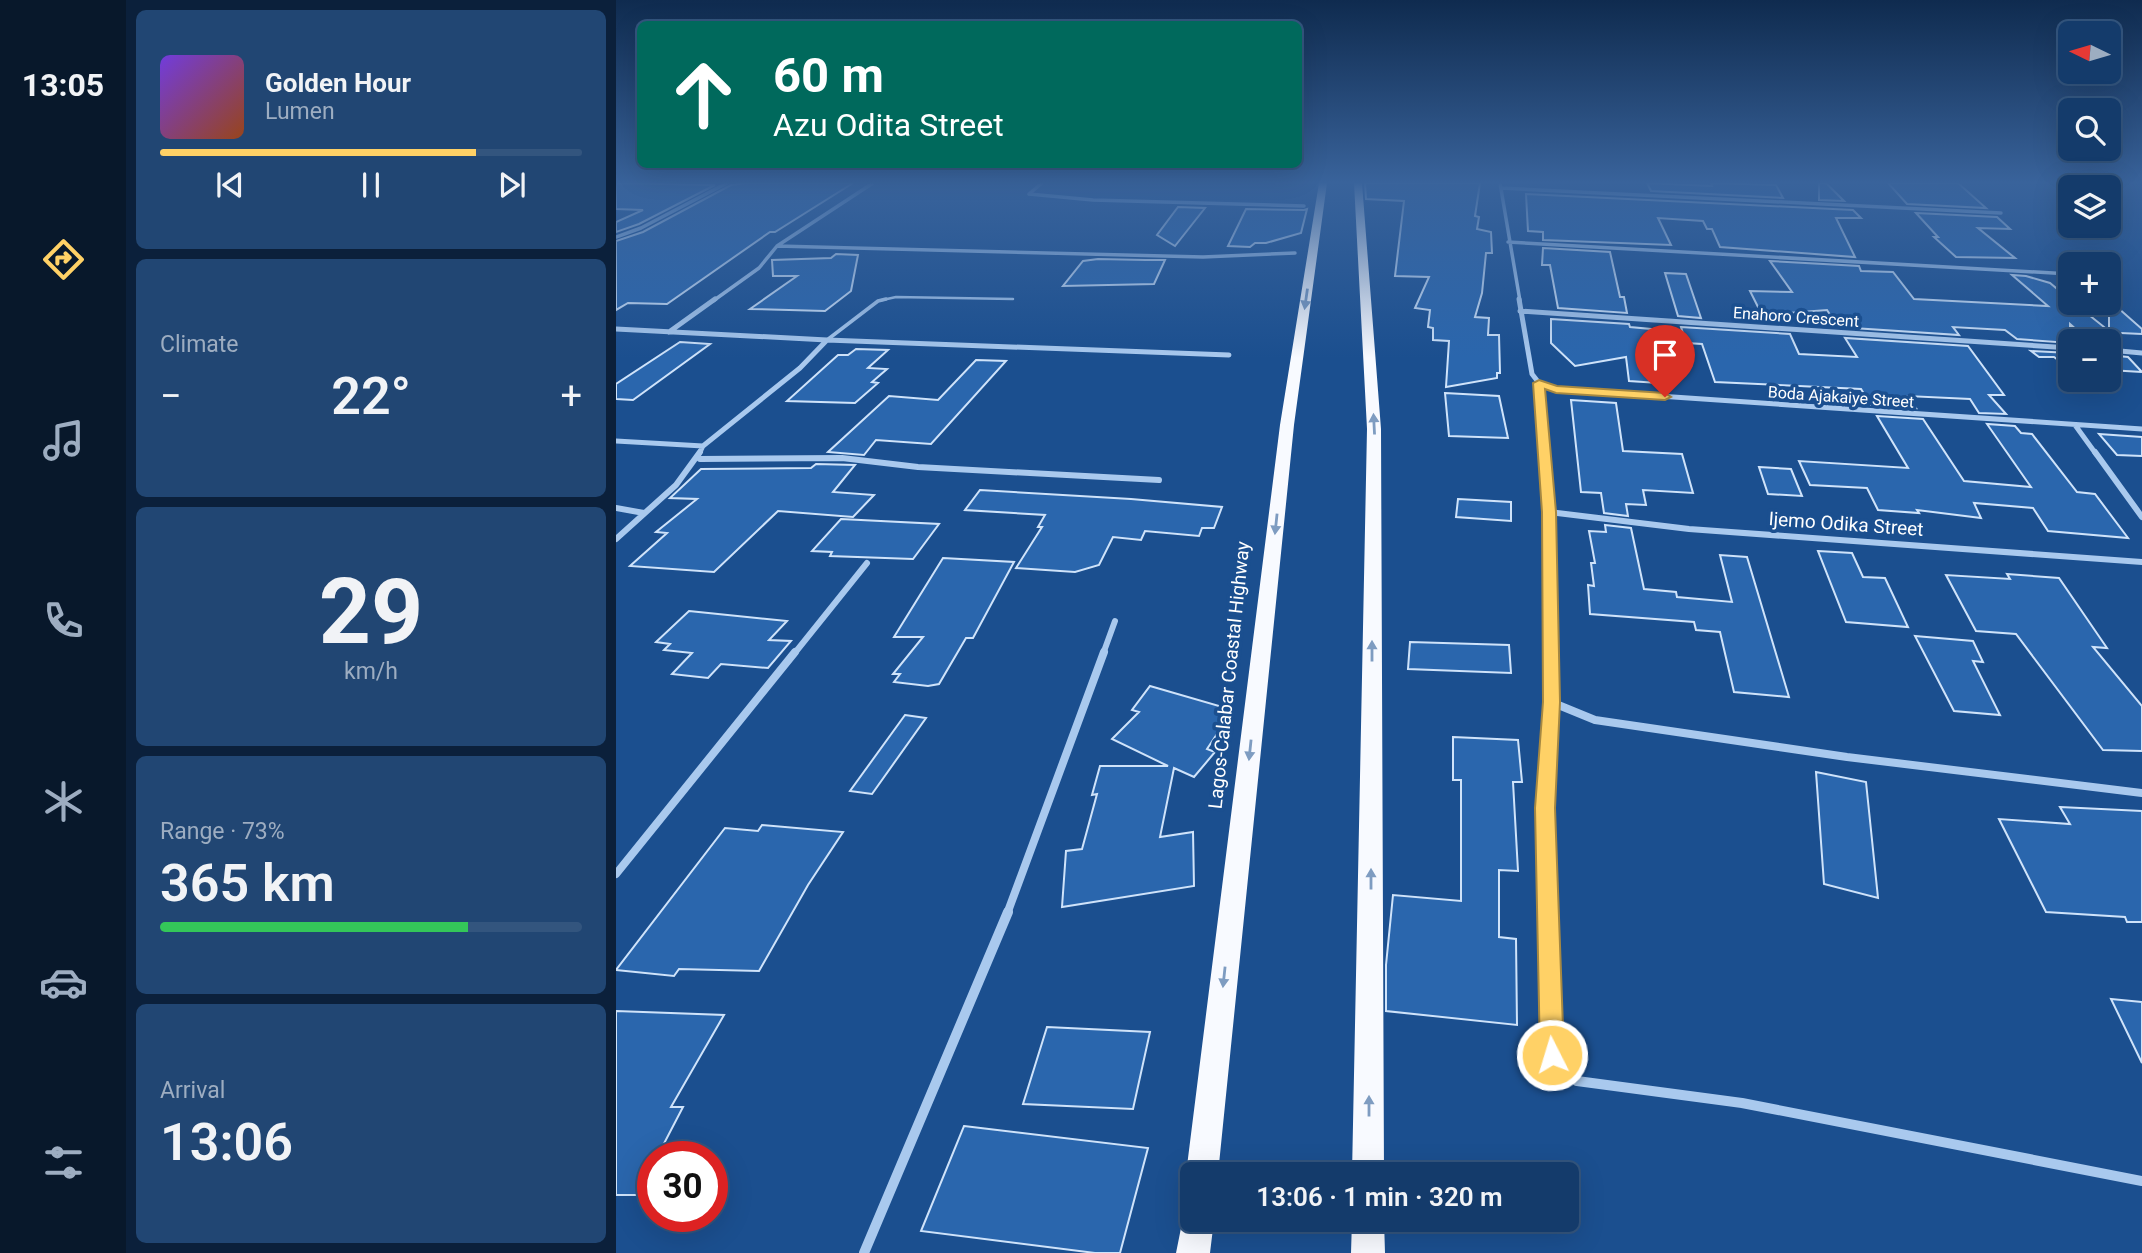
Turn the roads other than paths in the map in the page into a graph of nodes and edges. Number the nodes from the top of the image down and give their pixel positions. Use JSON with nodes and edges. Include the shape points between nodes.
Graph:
{"nodes":[{"id":1,"x":785,"y":241,"type":"edge"},
{"id":2,"x":1314,"y":241,"type":"edge"},
{"id":3,"x":1362,"y":241,"type":"edge"},
{"id":4,"x":1508,"y":242,"type":"joint"},
{"id":5,"x":778,"y":246,"type":"junction"},
{"id":6,"x":1295,"y":253,"type":"dead end"},
{"id":7,"x":2058,"y":273,"type":"edge"},
{"id":8,"x":1013,"y":299,"type":"dead end"},
{"id":9,"x":1520,"y":311,"type":"junction"},
{"id":10,"x":616,"y":329,"type":"edge"},
{"id":11,"x":668,"y":333,"type":"junction"},
{"id":12,"x":827,"y":340,"type":"junction"},
{"id":13,"x":2058,"y":347,"type":"edge"},
{"id":14,"x":2121,"y":351,"type":"edge"},
{"id":15,"x":2142,"y":353,"type":"edge"},
{"id":16,"x":1229,"y":355,"type":"dead end"},
{"id":17,"x":1539,"y":383,"type":"junction"},
{"id":18,"x":2075,"y":425,"type":"junction"},
{"id":19,"x":2142,"y":429,"type":"edge"},
{"id":20,"x":616,"y":441,"type":"edge"},
{"id":21,"x":704,"y":446,"type":"junction"},
{"id":22,"x":700,"y":459,"type":"junction"},
{"id":23,"x":1159,"y":480,"type":"dead end"},
{"id":24,"x":616,"y":508,"type":"edge"},
{"id":25,"x":1549,"y":512,"type":"junction"},
{"id":26,"x":644,"y":513,"type":"junction"},
{"id":27,"x":2142,"y":517,"type":"edge"},
{"id":28,"x":616,"y":539,"type":"edge"},
{"id":29,"x":2142,"y":562,"type":"edge"},
{"id":30,"x":867,"y":563,"type":"dead end"},
{"id":31,"x":1115,"y":621,"type":"dead end"},
{"id":32,"x":1552,"y":702,"type":"junction"},
{"id":33,"x":2142,"y":793,"type":"edge"},
{"id":34,"x":616,"y":874,"type":"edge"},
{"id":35,"x":1203,"y":1162,"type":"edge"},
{"id":36,"x":1368,"y":1162,"type":"edge"},
{"id":37,"x":2142,"y":1181,"type":"edge"},
{"id":38,"x":1196,"y":1232,"type":"edge"},
{"id":39,"x":1368,"y":1232,"type":"edge"},
{"id":40,"x":864,"y":1253,"type":"edge"},
{"id":41,"x":1193,"y":1253,"type":"edge"},
{"id":42,"x":1367,"y":1253,"type":"edge"}],
"edges":[{"from":1,"to":5,"type":"street"},
{"from":2,"to":35,"type":"highway","name":"Lagos-Calabar Coastal Highway","one_way":true,"via":[[1287,425]]},
{"from":36,"to":3,"type":"highway","one_way":true,"via":[[1374,429]]},
{"from":4,"to":7,"type":"street"},
{"from":4,"to":9,"type":"street"},
{"from":5,"to":6,"type":"street","via":[[1203,257]]},
{"from":5,"to":11,"type":"street","via":[[759,268]]},
{"from":8,"to":12,"type":"lane","via":[[896,297],[878,301]]},
{"from":9,"to":13,"type":"street","name":"Enahoro Crescent"},
{"from":9,"to":17,"type":"street","via":[[1532,374]]},
{"from":10,"to":11,"type":"street"},
{"from":11,"to":12,"type":"street"},
{"from":12,"to":16,"type":"street"},
{"from":12,"to":21,"type":"street","via":[[800,368]]},
{"from":14,"to":15,"type":"street"},
{"from":17,"to":18,"type":"street","name":"Boda Ajakaiye Street","via":[[1556,389]]},
{"from":17,"to":25,"type":"street"},
{"from":18,"to":19,"type":"street","name":"Boda Ajakaiye Street"},
{"from":18,"to":27,"type":"street"},
{"from":20,"to":21,"type":"street"},
{"from":21,"to":22,"type":"street"},
{"from":22,"to":23,"type":"street","via":[[842,458],[918,467]]},
{"from":22,"to":26,"type":"street"},
{"from":24,"to":26,"type":"street"},
{"from":25,"to":29,"type":"street","name":"Ijemo Odika Street","via":[[1689,529]]},
{"from":25,"to":32,"type":"street"},
{"from":26,"to":28,"type":"street"},
{"from":30,"to":34,"type":"street"},
{"from":31,"to":40,"type":"street","via":[[1013,900]]},
{"from":32,"to":33,"type":"street","via":[[1595,720]]},
{"from":32,"to":37,"type":"street","via":[[1545,808],[1550,1042],[1560,1068],[1577,1081],[1742,1103]]},
{"from":38,"to":41,"type":"highway"},
{"from":39,"to":42,"type":"highway"}]}
